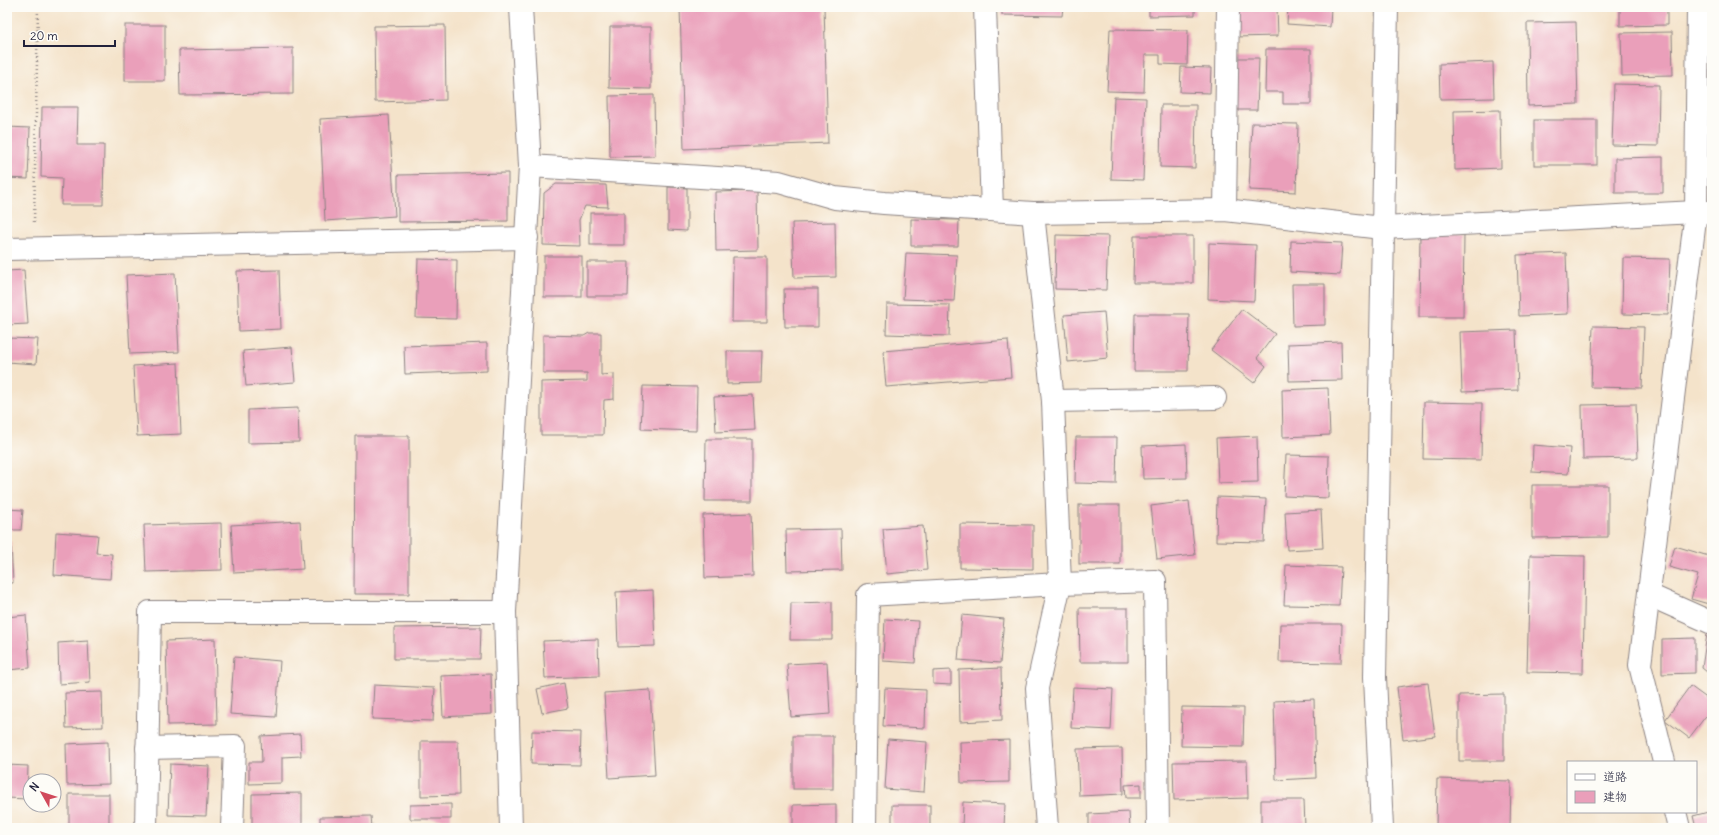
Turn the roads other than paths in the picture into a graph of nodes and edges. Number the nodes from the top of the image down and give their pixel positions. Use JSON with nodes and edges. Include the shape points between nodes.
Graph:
{"nodes":[{"id":1,"x":521,"y":7,"type":"edge"},
{"id":2,"x":985,"y":7,"type":"edge"},
{"id":3,"x":1228,"y":7,"type":"edge"},
{"id":4,"x":1387,"y":7,"type":"edge"},
{"id":5,"x":1698,"y":7,"type":"edge"},
{"id":6,"x":530,"y":166,"type":"junction"},
{"id":7,"x":992,"y":210,"type":"junction"},
{"id":8,"x":1226,"y":210,"type":"junction"},
{"id":9,"x":1704,"y":212,"type":"edge"},
{"id":10,"x":1033,"y":213,"type":"junction"},
{"id":11,"x":1382,"y":228,"type":"junction"},
{"id":12,"x":527,"y":238,"type":"junction"},
{"id":13,"x":7,"y":249,"type":"edge"},
{"id":14,"x":1215,"y":398,"type":"dead end"},
{"id":15,"x":1053,"y":401,"type":"junction"},
{"id":16,"x":1060,"y":584,"type":"junction"},
{"id":17,"x":1649,"y":595,"type":"junction"},
{"id":18,"x":505,"y":612,"type":"junction"},
{"id":19,"x":1712,"y":623,"type":"edge"},
{"id":20,"x":147,"y":748,"type":"junction"},
{"id":21,"x":1664,"y":761,"type":"edge"},
{"id":22,"x":1675,"y":813,"type":"edge"},
{"id":23,"x":146,"y":828,"type":"edge"},
{"id":24,"x":232,"y":828,"type":"edge"},
{"id":25,"x":512,"y":828,"type":"edge"},
{"id":26,"x":865,"y":828,"type":"edge"},
{"id":27,"x":1048,"y":828,"type":"edge"},
{"id":28,"x":1158,"y":828,"type":"edge"},
{"id":29,"x":1382,"y":828,"type":"edge"},
{"id":30,"x":1679,"y":828,"type":"edge"}],
"edges":[{"from":1,"to":6,"type":"street"},
{"from":2,"to":7,"type":"street"},
{"from":3,"to":8,"type":"street"},
{"from":4,"to":11,"type":"street"},
{"from":5,"to":9,"type":"street"},
{"from":6,"to":7,"type":"street","via":[[779,182],[836,198]]},
{"from":6,"to":12,"type":"street"},
{"from":7,"to":10,"type":"street"},
{"from":8,"to":10,"type":"street"},
{"from":8,"to":11,"type":"street"},
{"from":9,"to":11,"type":"street"},
{"from":9,"to":17,"type":"street"},
{"from":10,"to":15,"type":"street"},
{"from":11,"to":29,"type":"street","via":[[1375,677]]},
{"from":12,"to":13,"type":"street"},
{"from":12,"to":18,"type":"street"},
{"from":14,"to":15,"type":"street"},
{"from":15,"to":16,"type":"street"},
{"from":16,"to":26,"type":"street","via":[[868,595]]},
{"from":16,"to":27,"type":"street","via":[[1037,688]]},
{"from":16,"to":28,"type":"street","via":[[1155,581]]},
{"from":17,"to":19,"type":"street"},
{"from":17,"to":21,"type":"street","via":[[1640,665]]},
{"from":18,"to":20,"type":"street","via":[[150,612]]},
{"from":18,"to":25,"type":"street"},
{"from":20,"to":23,"type":"street"},
{"from":20,"to":24,"type":"street","via":[[235,746]]},
{"from":22,"to":30,"type":"street"}]}
